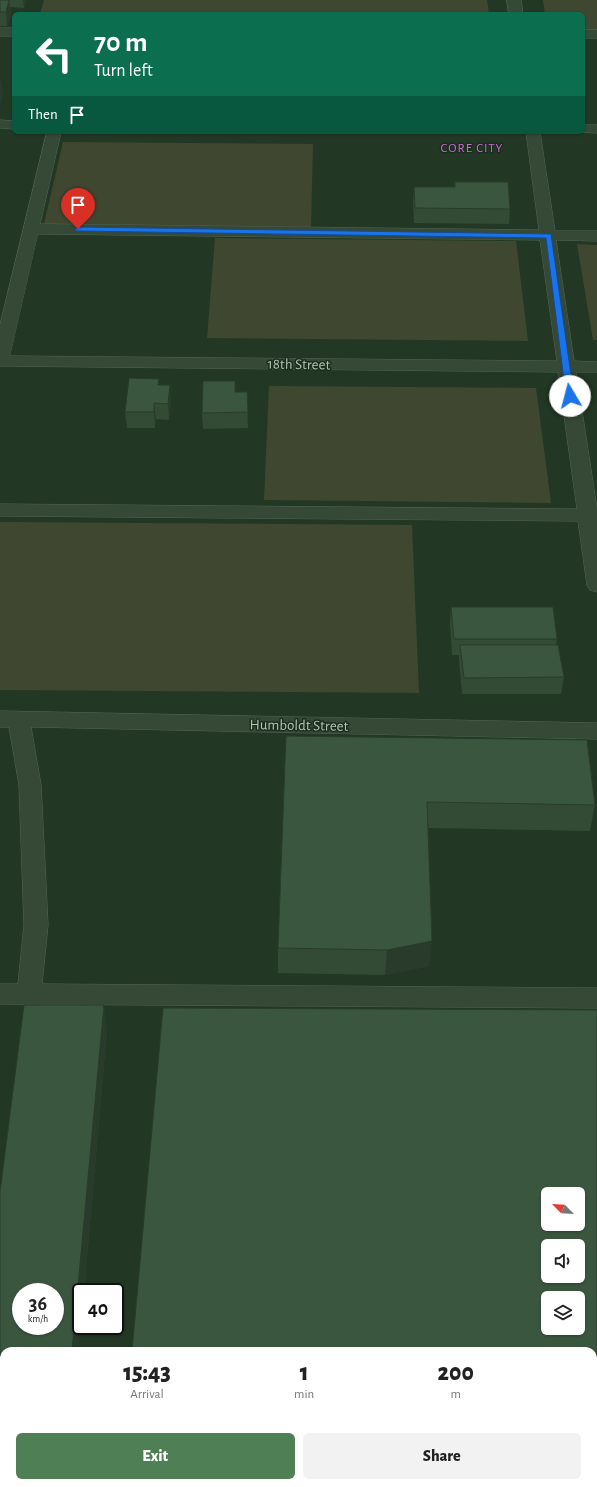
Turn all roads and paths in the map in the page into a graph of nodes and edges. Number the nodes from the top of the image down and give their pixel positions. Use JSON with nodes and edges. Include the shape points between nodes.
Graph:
{"nodes":[{"id":1,"x":514,"y":0,"type":"edge"},
{"id":2,"x":516,"y":12,"type":"edge"},
{"id":3,"x":0,"y":32,"type":"edge"},
{"id":4,"x":12,"y":32,"type":"edge"},
{"id":5,"x":585,"y":34,"type":"edge"},
{"id":6,"x":597,"y":34,"type":"edge"},
{"id":7,"x":0,"y":124,"type":"edge"},
{"id":8,"x":12,"y":124,"type":"edge"},
{"id":9,"x":585,"y":129,"type":"edge"},
{"id":10,"x":597,"y":130,"type":"edge"},
{"id":11,"x":54,"y":134,"type":"edge"},
{"id":12,"x":533,"y":134,"type":"edge"},
{"id":13,"x":31,"y":229,"type":"junction"},
{"id":14,"x":549,"y":236,"type":"junction"},
{"id":15,"x":597,"y":236,"type":"edge"},
{"id":16,"x":0,"y":361,"type":"edge"},
{"id":17,"x":566,"y":366,"type":"junction"},
{"id":18,"x":597,"y":367,"type":"edge"},
{"id":19,"x":0,"y":510,"type":"edge"},
{"id":20,"x":592,"y":515,"type":"edge"},
{"id":21,"x":597,"y":585,"type":"edge"},
{"id":22,"x":10,"y":719,"type":"edge"},
{"id":23,"x":597,"y":732,"type":"edge"},
{"id":24,"x":0,"y":994,"type":"edge"},
{"id":25,"x":29,"y":994,"type":"junction"},
{"id":26,"x":597,"y":998,"type":"edge"}],
"edges":[{"from":1,"to":2,"type":"street"},
{"from":3,"to":4,"type":"street"},
{"from":5,"to":6,"type":"street"},
{"from":7,"to":8,"type":"street"},
{"from":9,"to":10,"type":"street"},
{"from":11,"to":13,"type":"street"},
{"from":12,"to":14,"type":"street"},
{"from":13,"to":14,"type":"street"},
{"from":13,"to":16,"type":"street"},
{"from":14,"to":15,"type":"street"},
{"from":14,"to":17,"type":"street"},
{"from":16,"to":17,"type":"street","name":"18th Street"},
{"from":17,"to":18,"type":"street","name":"18th Street"},
{"from":17,"to":20,"type":"street"},
{"from":19,"to":20,"type":"street"},
{"from":20,"to":21,"type":"street"},
{"from":22,"to":23,"type":"street","name":"Humboldt Street"},
{"from":22,"to":25,"type":"street","via":[[30,785],[36,925]]},
{"from":24,"to":25,"type":"street"},
{"from":25,"to":26,"type":"street"}]}
